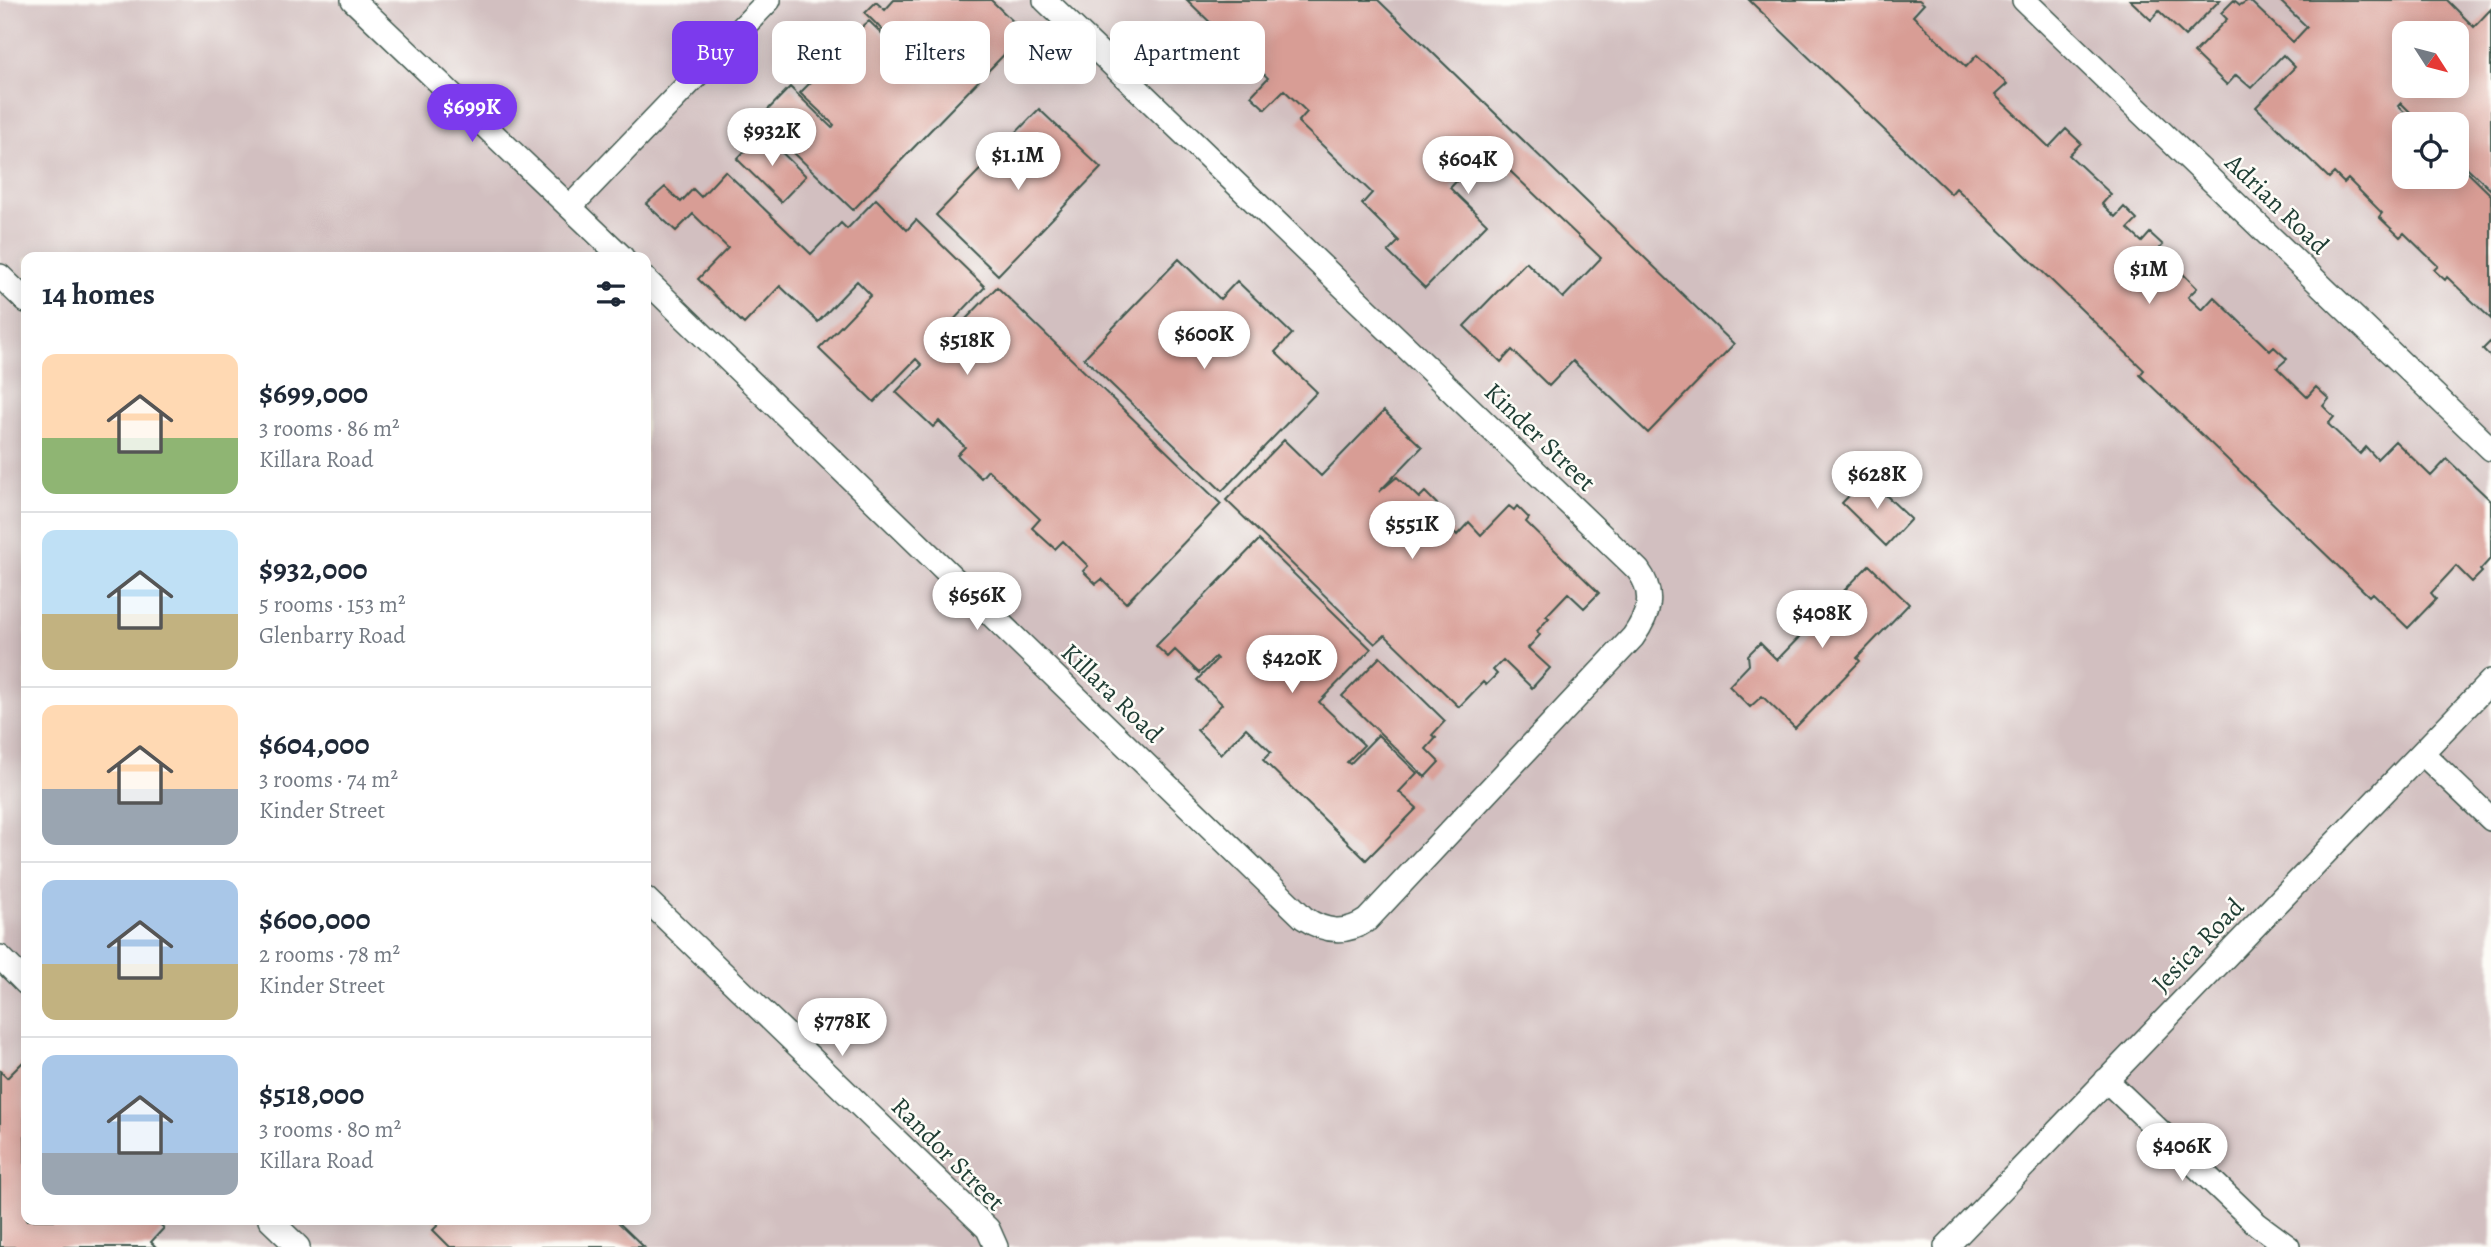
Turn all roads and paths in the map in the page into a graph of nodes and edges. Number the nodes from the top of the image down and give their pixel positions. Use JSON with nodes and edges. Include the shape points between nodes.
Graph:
{"nodes":[{"id":1,"x":353,"y":0,"type":"edge"},
{"id":2,"x":769,"y":0,"type":"edge"},
{"id":3,"x":1045,"y":0,"type":"edge"},
{"id":4,"x":2024,"y":0,"type":"edge"},
{"id":5,"x":570,"y":207,"type":"junction"},
{"id":6,"x":617,"y":252,"type":"edge"},
{"id":7,"x":0,"y":276,"type":"edge"},
{"id":8,"x":651,"y":285,"type":"edge"},
{"id":9,"x":21,"y":296,"type":"edge"},
{"id":10,"x":2491,"y":449,"type":"edge"},
{"id":11,"x":2491,"y":681,"type":"edge"},
{"id":12,"x":2422,"y":753,"type":"junction"},
{"id":13,"x":2491,"y":819,"type":"edge"},
{"id":14,"x":651,"y":904,"type":"edge"},
{"id":15,"x":1335,"y":931,"type":"joint"},
{"id":16,"x":0,"y":957,"type":"edge"},
{"id":17,"x":21,"y":978,"type":"edge"},
{"id":18,"x":2106,"y":1080,"type":"junction"},
{"id":19,"x":275,"y":1225,"type":"edge"},
{"id":20,"x":298,"y":1247,"type":"edge"},
{"id":21,"x":996,"y":1247,"type":"edge"},
{"id":22,"x":1946,"y":1247,"type":"edge"},
{"id":23,"x":2288,"y":1247,"type":"edge"}],
"edges":[{"from":1,"to":5,"type":"street"},
{"from":2,"to":5,"type":"street"},
{"from":3,"to":15,"type":"street","name":"Kinder Street","via":[[1638,570],[1650,590],[1647,611],[1633,637],[1367,920]]},
{"from":4,"to":10,"type":"street","name":"Adrian Road"},
{"from":5,"to":6,"type":"street"},
{"from":7,"to":9,"type":"street"},
{"from":8,"to":15,"type":"street","name":"Killara Road","via":[[1304,918]]},
{"from":11,"to":12,"type":"street","name":"Jesica Road"},
{"from":12,"to":13,"type":"street"},
{"from":12,"to":18,"type":"street","name":"Jesica Road"},
{"from":14,"to":21,"type":"street","name":"Randor Street","via":[[988,1229]]},
{"from":16,"to":17,"type":"street"},
{"from":18,"to":22,"type":"street","name":"Jesica Road"},
{"from":18,"to":23,"type":"street","via":[[2257,1224]]},
{"from":19,"to":20,"type":"street"}]}
